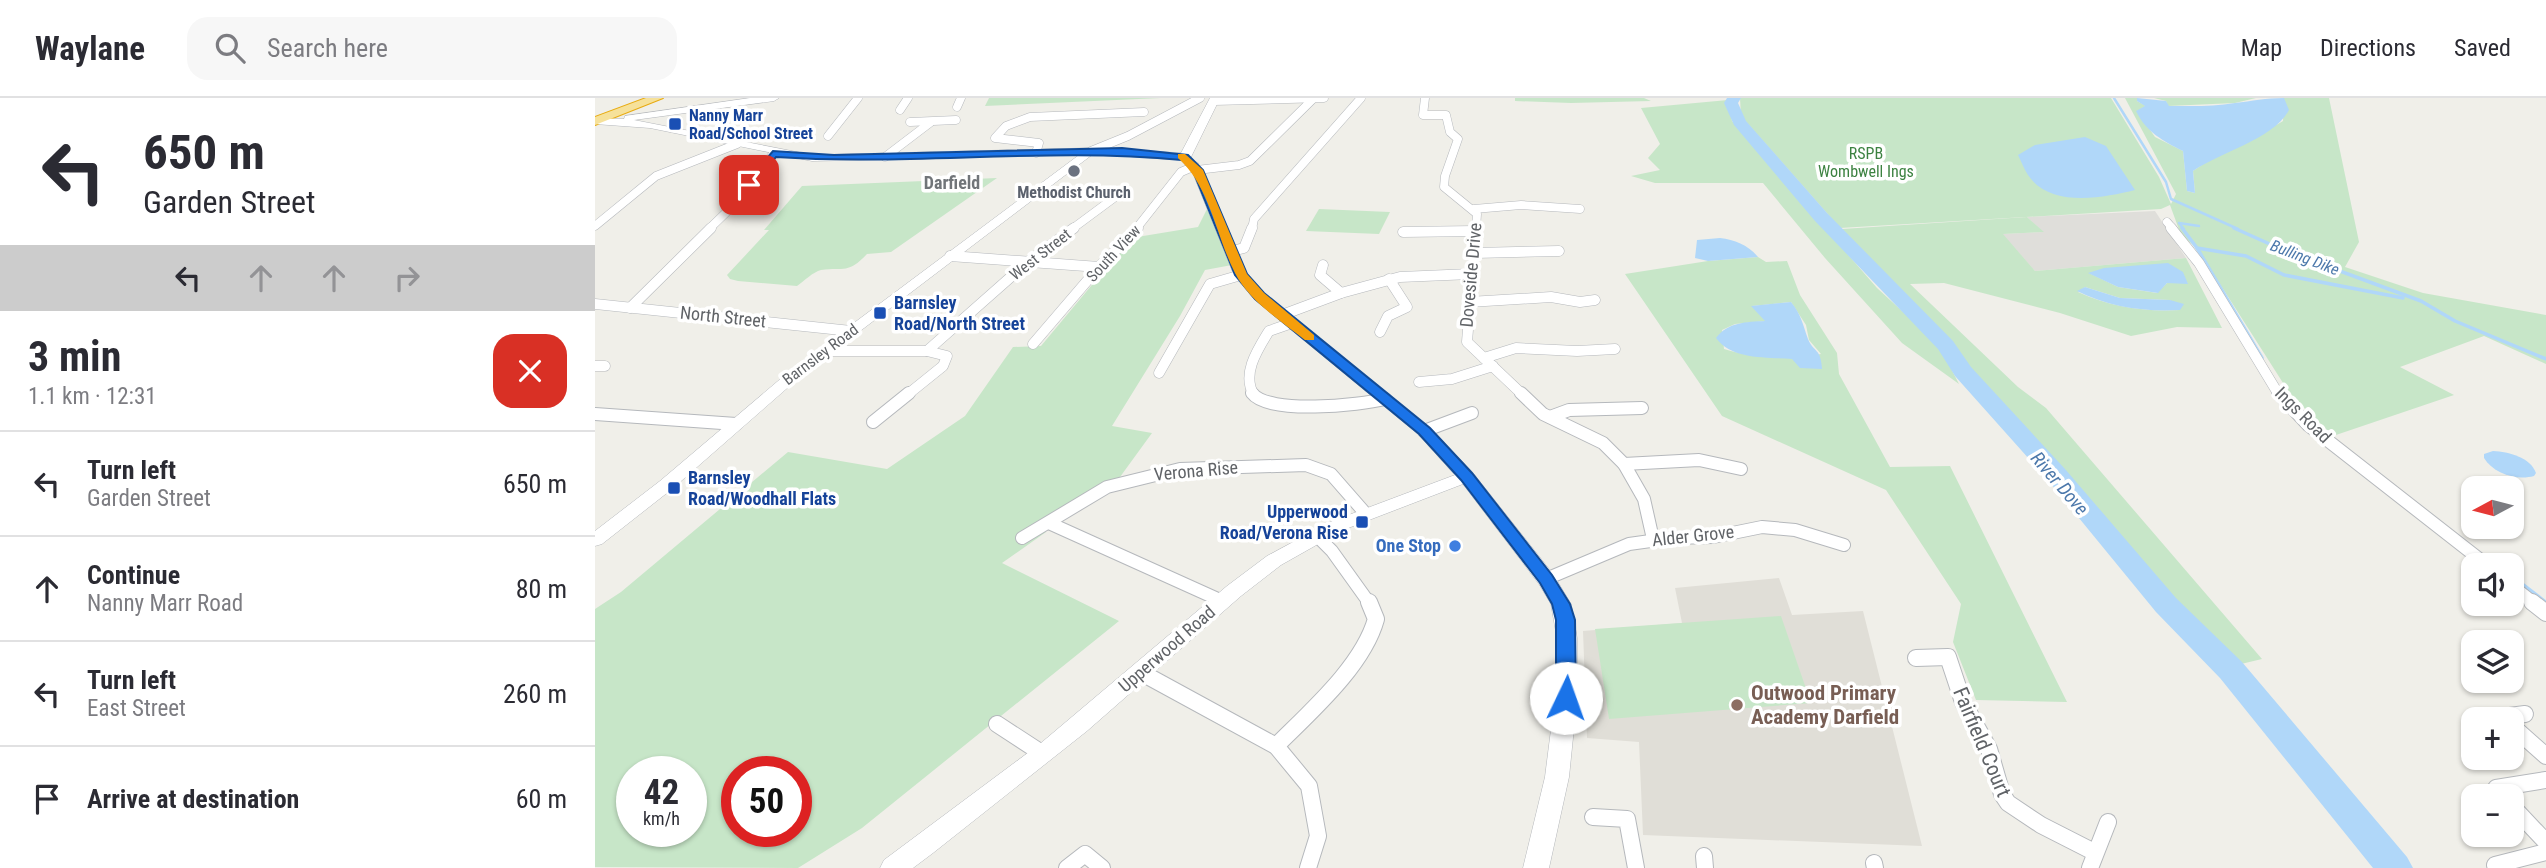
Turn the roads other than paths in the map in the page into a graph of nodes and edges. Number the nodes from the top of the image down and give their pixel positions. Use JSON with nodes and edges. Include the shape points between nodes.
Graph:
{"nodes":[{"id":1,"x":657,"y":98,"type":"edge"},
{"id":2,"x":774,"y":98,"type":"edge"},
{"id":3,"x":858,"y":98,"type":"edge"},
{"id":4,"x":908,"y":98,"type":"edge"},
{"id":5,"x":961,"y":98,"type":"edge"},
{"id":6,"x":1200,"y":98,"type":"edge"},
{"id":7,"x":1324,"y":98,"type":"edge"},
{"id":8,"x":1361,"y":98,"type":"edge"},
{"id":9,"x":1425,"y":98,"type":"edge"},
{"id":10,"x":1313,"y":99,"type":"edge"},
{"id":11,"x":1214,"y":100,"type":"edge"},
{"id":12,"x":957,"y":107,"type":"dead end"},
{"id":13,"x":899,"y":110,"type":"dead end"},
{"id":14,"x":1144,"y":112,"type":"dead end"},
{"id":15,"x":636,"y":116,"type":"junction"},
{"id":16,"x":956,"y":120,"type":"dead end"},
{"id":17,"x":595,"y":121,"type":"edge"},
{"id":18,"x":931,"y":121,"type":"junction"},
{"id":19,"x":910,"y":122,"type":"dead end"},
{"id":20,"x":828,"y":136,"type":"dead end"},
{"id":21,"x":737,"y":144,"type":"junction"},
{"id":22,"x":1091,"y":151,"type":"junction"},
{"id":23,"x":1036,"y":153,"type":"junction"},
{"id":24,"x":773,"y":154,"type":"junction"},
{"id":25,"x":885,"y":157,"type":"junction"},
{"id":26,"x":1192,"y":164,"type":"junction"},
{"id":27,"x":1126,"y":189,"type":"dead end"},
{"id":28,"x":1474,"y":209,"type":"junction"},
{"id":29,"x":1580,"y":209,"type":"dead end"},
{"id":30,"x":2167,"y":222,"type":"dead end"},
{"id":31,"x":595,"y":226,"type":"edge"},
{"id":32,"x":1475,"y":231,"type":"junction"},
{"id":33,"x":1403,"y":232,"type":"dead end"},
{"id":34,"x":1232,"y":251,"type":"junction"},
{"id":35,"x":1559,"y":251,"type":"dead end"},
{"id":36,"x":1475,"y":253,"type":"junction"},
{"id":37,"x":950,"y":257,"type":"junction"},
{"id":38,"x":1029,"y":261,"type":"junction"},
{"id":39,"x":1323,"y":265,"type":"dead end"},
{"id":40,"x":1099,"y":267,"type":"junction"},
{"id":41,"x":1471,"y":274,"type":"junction"},
{"id":42,"x":1241,"y":275,"type":"junction"},
{"id":43,"x":1389,"y":279,"type":"junction"},
{"id":44,"x":1341,"y":293,"type":"junction"},
{"id":45,"x":1595,"y":300,"type":"dead end"},
{"id":46,"x":1469,"y":302,"type":"junction"},
{"id":47,"x":595,"y":304,"type":"edge"},
{"id":48,"x":630,"y":308,"type":"junction"},
{"id":49,"x":1287,"y":319,"type":"junction"},
{"id":50,"x":851,"y":331,"type":"junction"},
{"id":51,"x":1380,"y":332,"type":"dead end"},
{"id":52,"x":1033,"y":344,"type":"dead end"},
{"id":53,"x":1615,"y":349,"type":"dead end"},
{"id":54,"x":824,"y":351,"type":"junction"},
{"id":55,"x":927,"y":351,"type":"junction"},
{"id":56,"x":1488,"y":362,"type":"junction"},
{"id":57,"x":1160,"y":373,"type":"dead end"},
{"id":58,"x":1419,"y":382,"type":"dead end"},
{"id":59,"x":1385,"y":398,"type":"junction"},
{"id":60,"x":1642,"y":408,"type":"dead end"},
{"id":61,"x":1472,"y":413,"type":"dead end"},
{"id":62,"x":595,"y":414,"type":"edge"},
{"id":63,"x":1550,"y":417,"type":"junction"},
{"id":64,"x":873,"y":422,"type":"dead end"},
{"id":65,"x":736,"y":424,"type":"junction"},
{"id":66,"x":1424,"y":431,"type":"junction"},
{"id":67,"x":1624,"y":464,"type":"junction"},
{"id":68,"x":1741,"y":469,"type":"dead end"},
{"id":69,"x":1467,"y":477,"type":"junction"},
{"id":70,"x":1366,"y":514,"type":"junction"},
{"id":71,"x":1049,"y":523,"type":"junction"},
{"id":72,"x":1317,"y":536,"type":"junction"},
{"id":73,"x":596,"y":538,"type":"edge"},
{"id":74,"x":1022,"y":538,"type":"dead end"},
{"id":75,"x":1653,"y":539,"type":"junction"},
{"id":76,"x":1844,"y":545,"type":"dead end"},
{"id":77,"x":2472,"y":553,"type":"edge"},
{"id":78,"x":1546,"y":579,"type":"junction"},
{"id":79,"x":2524,"y":595,"type":"edge"},
{"id":80,"x":1222,"y":601,"type":"junction"},
{"id":81,"x":2546,"y":613,"type":"edge"},
{"id":82,"x":1916,"y":658,"type":"dead end"},
{"id":83,"x":1142,"y":673,"type":"junction"},
{"id":84,"x":997,"y":724,"type":"dead end"},
{"id":85,"x":2524,"y":737,"type":"edge"},
{"id":86,"x":1276,"y":746,"type":"junction"},
{"id":87,"x":1043,"y":754,"type":"junction"},
{"id":88,"x":2546,"y":756,"type":"edge"},
{"id":89,"x":2546,"y":780,"type":"edge"},
{"id":90,"x":2521,"y":784,"type":"edge"},
{"id":91,"x":1593,"y":817,"type":"dead end"},
{"id":92,"x":2524,"y":819,"type":"edge"},
{"id":93,"x":2108,"y":822,"type":"dead end"},
{"id":94,"x":2546,"y":842,"type":"edge"},
{"id":95,"x":2546,"y":852,"type":"edge"},
{"id":96,"x":2092,"y":860,"type":"edge"},
{"id":97,"x":2495,"y":865,"type":"dead end"},
{"id":98,"x":893,"y":868,"type":"edge"},
{"id":99,"x":1067,"y":868,"type":"edge"},
{"id":100,"x":1102,"y":868,"type":"edge"},
{"id":101,"x":1308,"y":868,"type":"edge"},
{"id":102,"x":1536,"y":868,"type":"edge"},
{"id":103,"x":1636,"y":868,"type":"edge"}],
"edges":[{"from":1,"to":15,"type":"highway"},
{"from":2,"to":15,"type":"main road"},
{"from":3,"to":20,"type":"street"},
{"from":4,"to":13,"type":"street"},
{"from":5,"to":12,"type":"street"},
{"from":6,"to":22,"type":"street","name":"Barnsley Road"},
{"from":7,"to":10,"type":"street"},
{"from":8,"to":34,"type":"street","via":[[1254,219],[1244,248]]},
{"from":9,"to":28,"type":"street","name":"Doveside Drive","via":[[1423,115],[1446,115],[1450,132],[1458,139],[1444,187]]},
{"from":10,"to":11,"type":"street"},
{"from":10,"to":26,"type":"street","via":[[1250,161]]},
{"from":11,"to":26,"type":"main road"},
{"from":14,"to":23,"type":"street","via":[[1030,117],[1006,126],[995,138],[1039,143]]},
{"from":15,"to":17,"type":"highway"},
{"from":15,"to":17,"type":"main road"},
{"from":15,"to":21,"type":"main road"},
{"from":16,"to":18,"type":"street"},
{"from":18,"to":19,"type":"street"},
{"from":18,"to":25,"type":"street"},
{"from":21,"to":24,"type":"main road"},
{"from":21,"to":31,"type":"street","via":[[656,176]]},
{"from":22,"to":23,"type":"main road"},
{"from":22,"to":26,"type":"main road"},
{"from":22,"to":37,"type":"main road","name":"Barnsley Road"},
{"from":23,"to":25,"type":"main road"},
{"from":24,"to":25,"type":"main road"},
{"from":24,"to":48,"type":"street","via":[[738,201]]},
{"from":26,"to":34,"type":"main road"},
{"from":26,"to":40,"type":"street","name":"South View"},
{"from":27,"to":38,"type":"street","name":"West Street"},
{"from":28,"to":29,"type":"street","via":[[1521,205]]},
{"from":28,"to":32,"type":"street","name":"Doveside Drive"},
{"from":30,"to":77,"type":"street","name":"Ings Road","via":[[2199,263],[2277,392],[2308,425]]},
{"from":32,"to":33,"type":"street","via":[[1430,227]]},
{"from":32,"to":36,"type":"street","name":"Doveside Drive"},
{"from":34,"to":42,"type":"main road"},
{"from":35,"to":36,"type":"street"},
{"from":36,"to":41,"type":"street","name":"Doveside Drive"},
{"from":37,"to":38,"type":"street"},
{"from":37,"to":50,"type":"main road","name":"Barnsley Road"},
{"from":38,"to":40,"type":"street"},
{"from":38,"to":55,"type":"street","name":"West Street"},
{"from":39,"to":44,"type":"street","via":[[1320,275]]},
{"from":40,"to":52,"type":"street","name":"South View"},
{"from":41,"to":43,"type":"street"},
{"from":41,"to":46,"type":"street","name":"Doveside Drive"},
{"from":42,"to":49,"type":"main road"},
{"from":42,"to":57,"type":"street","via":[[1210,285]]},
{"from":43,"to":44,"type":"street"},
{"from":43,"to":51,"type":"street","via":[[1407,307],[1388,316]]},
{"from":44,"to":49,"type":"street"},
{"from":45,"to":46,"type":"street"},
{"from":46,"to":56,"type":"street","name":"Doveside Drive","via":[[1467,342]]},
{"from":47,"to":48,"type":"street","name":"North Street"},
{"from":48,"to":50,"type":"street","name":"North Street"},
{"from":49,"to":59,"type":"main road"},
{"from":49,"to":59,"type":"street","via":[[1269,331],[1258,351],[1248,377],[1255,397],[1305,405],[1367,404]]},
{"from":50,"to":54,"type":"main road","name":"Barnsley Road"},
{"from":53,"to":56,"type":"street","via":[[1516,348]]},
{"from":54,"to":55,"type":"street"},
{"from":54,"to":65,"type":"main road","name":"Barnsley Road"},
{"from":55,"to":64,"type":"street","via":[[947,356],[943,366]]},
{"from":56,"to":58,"type":"street","via":[[1452,379],[1436,376]]},
{"from":56,"to":63,"type":"street","name":"Doveside Drive"},
{"from":59,"to":66,"type":"main road"},
{"from":60,"to":63,"type":"street","via":[[1569,410]]},
{"from":61,"to":66,"type":"street"},
{"from":62,"to":65,"type":"street"},
{"from":63,"to":67,"type":"street","name":"Doveside Drive","via":[[1604,443]]},
{"from":65,"to":73,"type":"main road","name":"Barnsley Road"},
{"from":66,"to":69,"type":"main road"},
{"from":67,"to":68,"type":"street","via":[[1699,460]]},
{"from":67,"to":75,"type":"street","name":"Doveside Drive","via":[[1644,499]]},
{"from":69,"to":70,"type":"main road","name":"Upperwood Road"},
{"from":69,"to":78,"type":"main road"},
{"from":70,"to":71,"type":"street","name":"Verona Rise","via":[[1331,474],[1306,465],[1180,469],[1144,476],[1107,487]]},
{"from":70,"to":72,"type":"main road","name":"Upperwood Road"},
{"from":71,"to":74,"type":"street","name":"Verona Rise"},
{"from":71,"to":80,"type":"street"},
{"from":72,"to":80,"type":"main road","name":"Upperwood Road","via":[[1253,575]]},
{"from":72,"to":86,"type":"street","via":[[1373,608],[1376,619],[1368,639],[1323,699]]},
{"from":75,"to":76,"type":"street","name":"Alder Grove","via":[[1713,537],[1779,527]]},
{"from":75,"to":78,"type":"street","name":"Alder Grove","via":[[1615,548]]},
{"from":78,"to":102,"type":"main road","via":[[1566,620],[1567,668],[1557,777]]},
{"from":79,"to":81,"type":"street"},
{"from":80,"to":83,"type":"main road","name":"Upperwood Road"},
{"from":82,"to":96,"type":"street","name":"Fairfield Court","via":[[1948,657],[2008,803]]},
{"from":83,"to":86,"type":"street"},
{"from":83,"to":87,"type":"main road","name":"Upperwood Road"},
{"from":84,"to":87,"type":"street"},
{"from":85,"to":88,"type":"street"},
{"from":86,"to":101,"type":"street","via":[[1309,786],[1318,836]]},
{"from":87,"to":98,"type":"main road","name":"Upperwood Road"},
{"from":89,"to":90,"type":"street"},
{"from":91,"to":103,"type":"street","via":[[1626,819]]},
{"from":92,"to":94,"type":"street"},
{"from":93,"to":96,"type":"street"},
{"from":95,"to":97,"type":"street"},
{"from":99,"to":100,"type":"street","via":[[1085,854]]}]}
